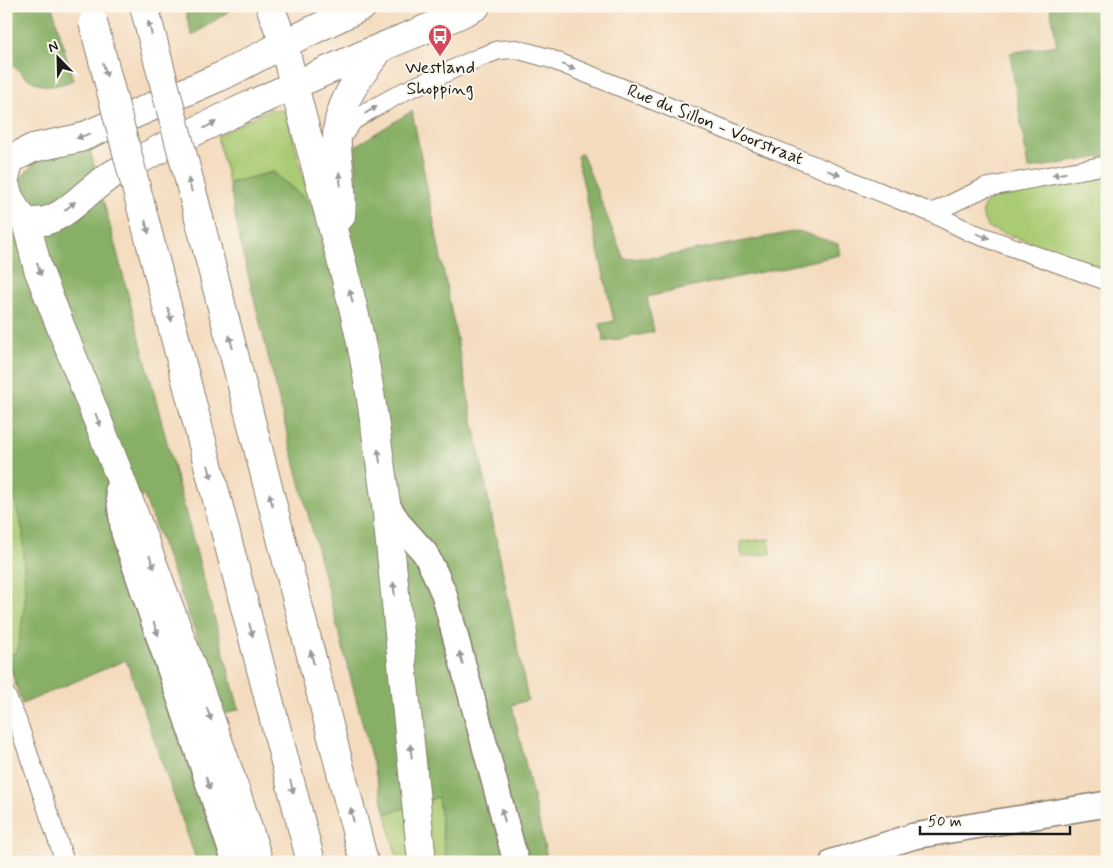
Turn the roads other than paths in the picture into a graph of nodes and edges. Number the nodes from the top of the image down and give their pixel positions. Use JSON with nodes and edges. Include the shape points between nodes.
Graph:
{"nodes":[{"id":1,"x":144,"y":6,"type":"edge"},
{"id":2,"x":270,"y":6,"type":"edge"},
{"id":3,"x":364,"y":6,"type":"edge"},
{"id":4,"x":476,"y":6,"type":"edge"},
{"id":5,"x":91,"y":14,"type":"edge"},
{"id":6,"x":284,"y":44,"type":"junction"},
{"id":7,"x":381,"y":47,"type":"junction"},
{"id":8,"x":293,"y":85,"type":"junction"},
{"id":9,"x":336,"y":143,"type":"junction"},
{"id":10,"x":7,"y":162,"type":"edge"},
{"id":11,"x":1107,"y":166,"type":"edge"},
{"id":12,"x":6,"y":187,"type":"edge"},
{"id":13,"x":932,"y":213,"type":"junction"},
{"id":14,"x":26,"y":222,"type":"junction"},
{"id":15,"x":338,"y":245,"type":"junction"},
{"id":16,"x":1107,"y":281,"type":"edge"},
{"id":17,"x":116,"y":467,"type":"junction"},
{"id":18,"x":386,"y":504,"type":"junction"},
{"id":19,"x":6,"y":694,"type":"edge"},
{"id":20,"x":1107,"y":804,"type":"edge"},
{"id":21,"x":65,"y":862,"type":"edge"},
{"id":22,"x":235,"y":862,"type":"edge"},
{"id":23,"x":258,"y":862,"type":"edge"},
{"id":24,"x":311,"y":862,"type":"edge"},
{"id":25,"x":364,"y":862,"type":"edge"},
{"id":26,"x":422,"y":862,"type":"edge"},
{"id":27,"x":516,"y":862,"type":"edge"},
{"id":28,"x":833,"y":862,"type":"edge"}],
"edges":[{"from":25,"to":1,"type":"main road","one_way":true,"bridge":true},
{"from":2,"to":6,"type":"main road"},
{"from":3,"to":6,"type":"main road"},
{"from":4,"to":7,"type":"main road"},
{"from":5,"to":24,"type":"main road","one_way":true,"bridge":true},
{"from":6,"to":8,"type":"main road"},
{"from":6,"to":10,"type":"main road","one_way":true,"via":[[224,75],[80,138],[33,148]]},
{"from":7,"to":8,"type":"main road"},
{"from":7,"to":9,"type":"main road","via":[[352,85],[340,111]]},
{"from":14,"to":8,"type":"main road","one_way":true,"via":[[44,221],[63,213],[111,175]]},
{"from":8,"to":15,"type":"main road"},
{"from":9,"to":13,"type":"street","name":"Rue du Sillon - Voorstraat","one_way":true,"via":[[353,121],[390,99],[480,57],[499,50],[516,49],[548,58]]},
{"from":15,"to":9,"type":"main road","one_way":true,"via":[[342,204]]},
{"from":11,"to":13,"type":"street","one_way":true,"via":[[984,188]]},
{"from":12,"to":14,"type":"main road","via":[[16,210]]},
{"from":13,"to":16,"type":"street","name":"Rue du Sillon - Voorstraat","one_way":true,"via":[[970,232]]},
{"from":14,"to":17,"type":"main road","one_way":true,"via":[[38,269]]},
{"from":18,"to":15,"type":"main road","one_way":true,"via":[[367,375]]},
{"from":17,"to":22,"type":"main road","one_way":true,"via":[[124,533]]},
{"from":17,"to":23,"type":"main road","one_way":true,"via":[[187,652]]},
{"from":26,"to":18,"type":"main road","one_way":true},
{"from":27,"to":18,"type":"main road","one_way":true,"via":[[444,594],[425,553]]},
{"from":19,"to":21,"type":"street"},
{"from":20,"to":28,"type":"main road","via":[[914,836]]}]}
